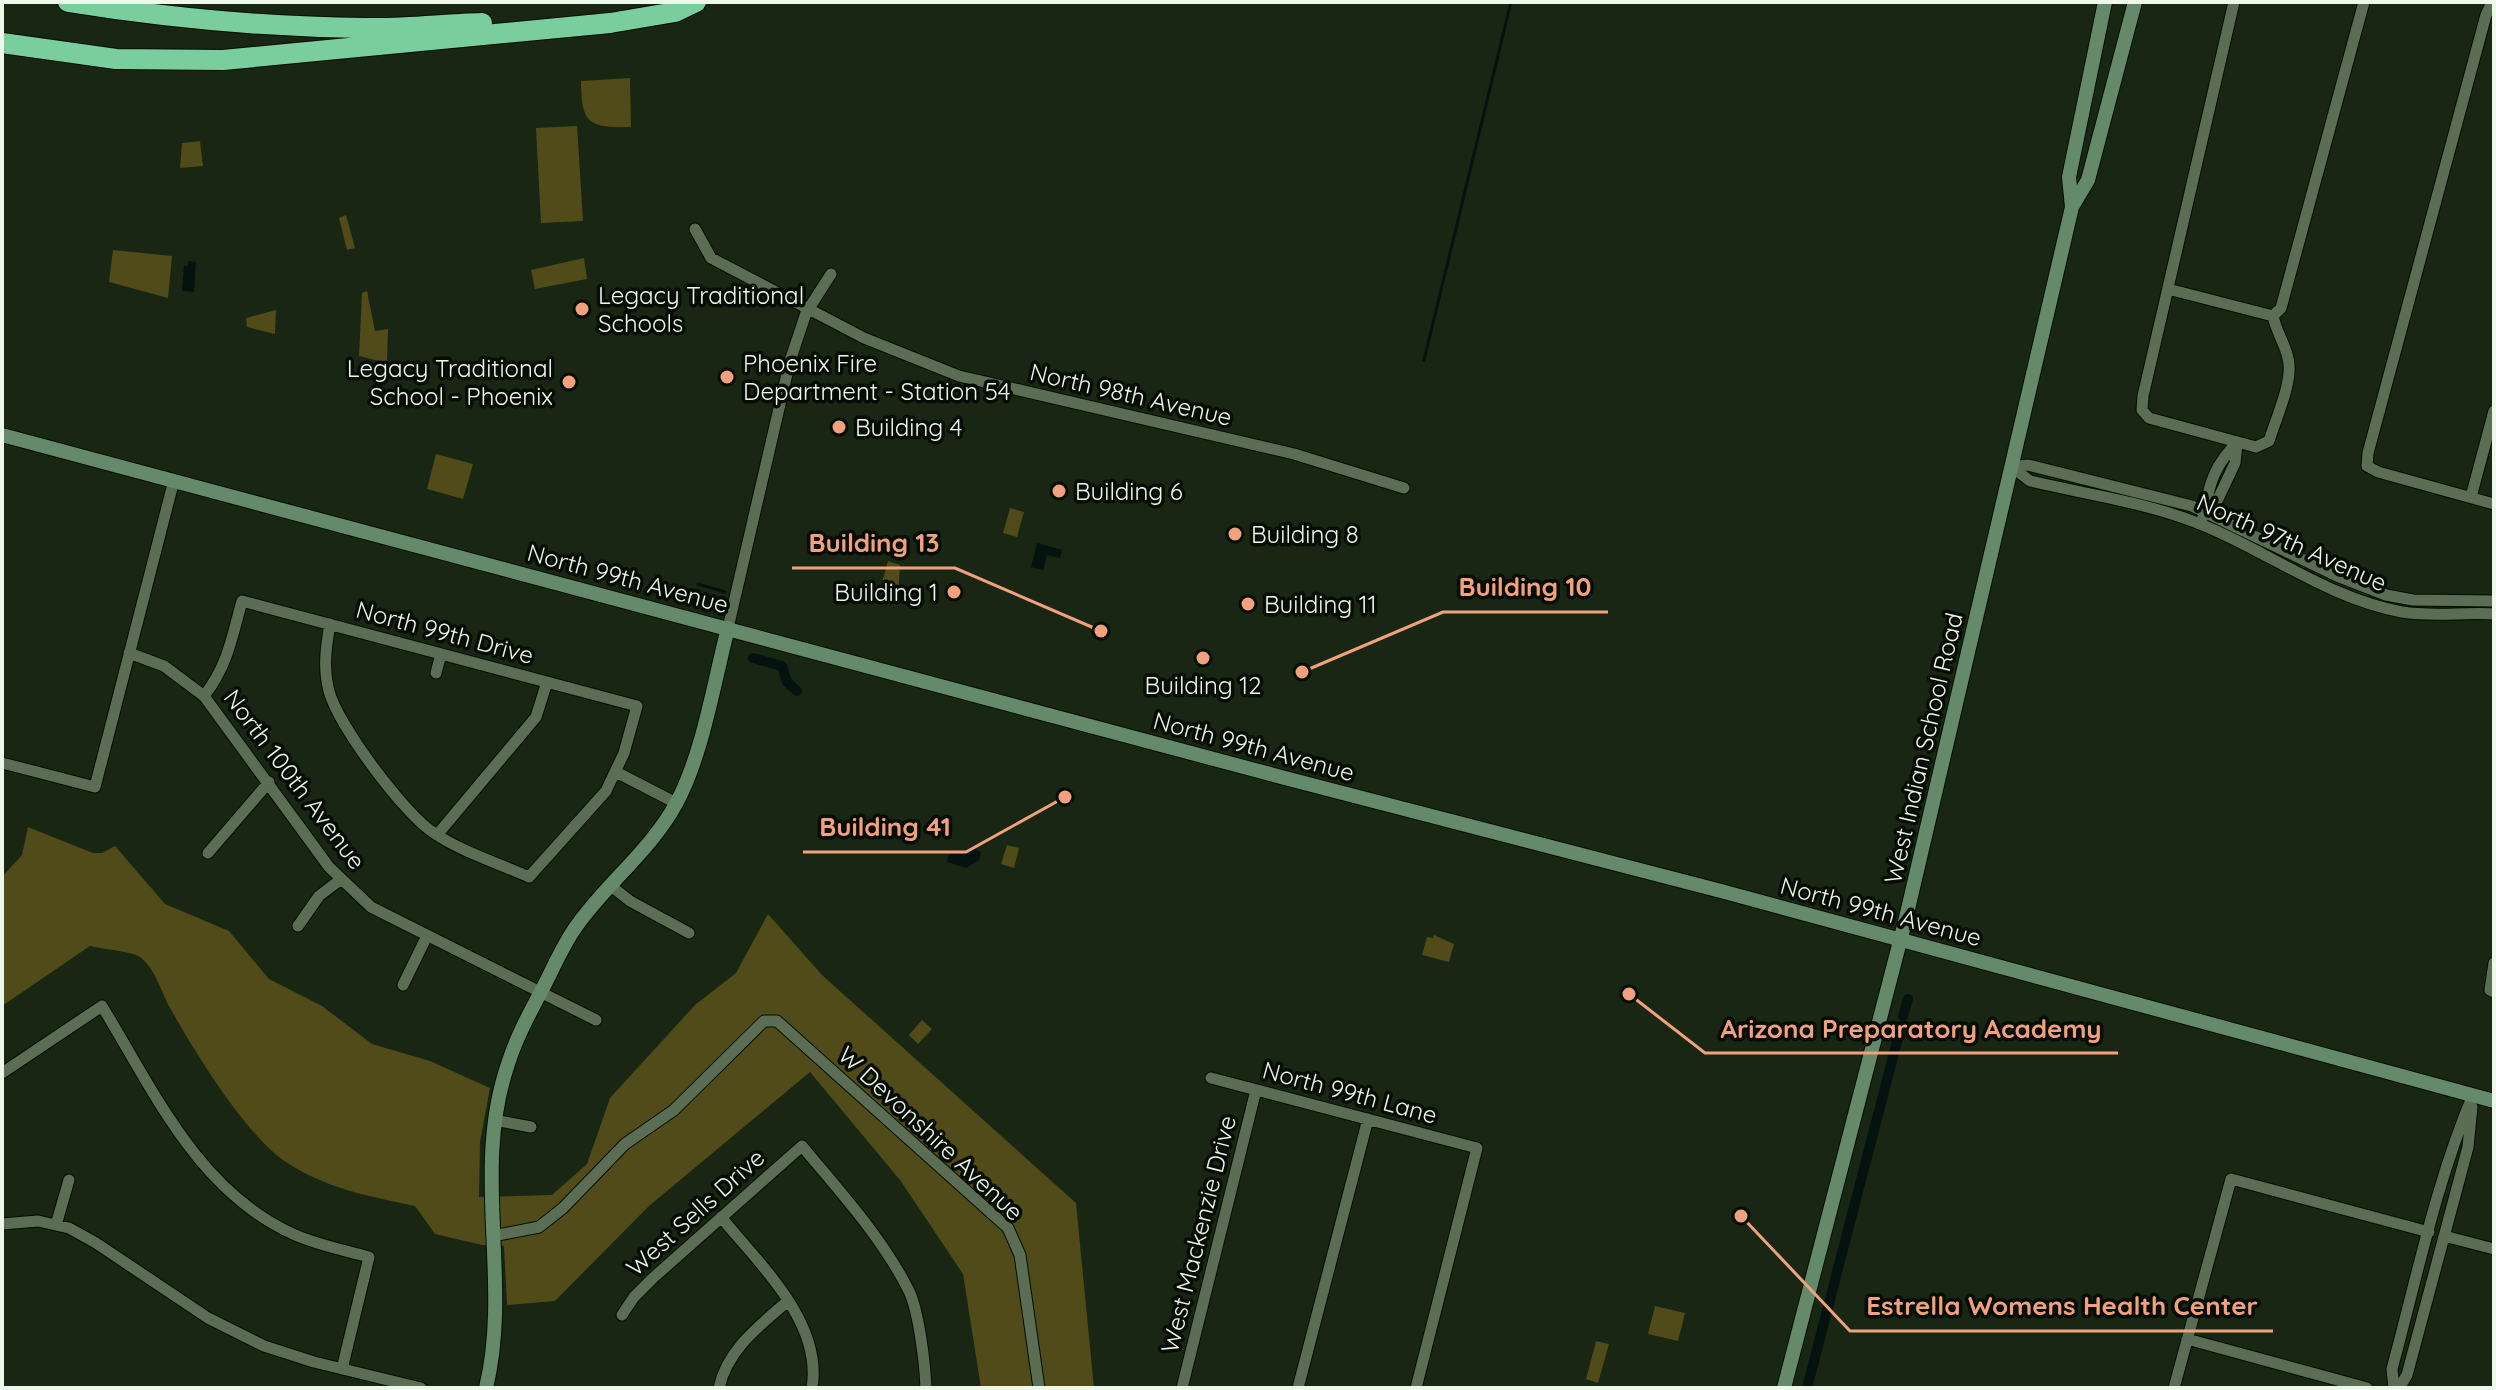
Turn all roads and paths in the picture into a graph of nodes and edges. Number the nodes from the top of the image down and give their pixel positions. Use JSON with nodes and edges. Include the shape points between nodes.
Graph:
{"nodes":[{"id":1,"x":68,"y":2,"type":"edge"},
{"id":2,"x":659,"y":2,"type":"edge"},
{"id":3,"x":696,"y":2,"type":"edge"},
{"id":4,"x":2105,"y":2,"type":"edge"},
{"id":5,"x":2135,"y":2,"type":"edge"},
{"id":6,"x":2234,"y":2,"type":"edge"},
{"id":7,"x":2364,"y":2,"type":"edge"},
{"id":8,"x":2494,"y":4,"type":"edge"},
{"id":9,"x":2,"y":43,"type":"edge"},
{"id":10,"x":2072,"y":207,"type":"junction"},
{"id":11,"x":695,"y":229,"type":"dead end"},
{"id":12,"x":831,"y":274,"type":"dead end"},
{"id":13,"x":2168,"y":289,"type":"junction"},
{"id":14,"x":808,"y":309,"type":"junction"},
{"id":15,"x":2273,"y":316,"type":"junction"},
{"id":16,"x":2494,"y":411,"type":"edge"},
{"id":17,"x":2,"y":435,"type":"edge"},
{"id":18,"x":2237,"y":443,"type":"junction"},
{"id":19,"x":2012,"y":467,"type":"junction"},
{"id":20,"x":174,"y":480,"type":"junction"},
{"id":21,"x":1404,"y":488,"type":"dead end"},
{"id":22,"x":2471,"y":497,"type":"junction"},
{"id":23,"x":2494,"y":504,"type":"edge"},
{"id":24,"x":2206,"y":512,"type":"junction"},
{"id":25,"x":2199,"y":524,"type":"junction"},
{"id":26,"x":2383,"y":600,"type":"junction"},
{"id":27,"x":2494,"y":601,"type":"edge"},
{"id":28,"x":2494,"y":614,"type":"edge"},
{"id":29,"x":330,"y":624,"type":"junction"},
{"id":30,"x":728,"y":628,"type":"junction"},
{"id":31,"x":129,"y":653,"type":"junction"},
{"id":32,"x":441,"y":654,"type":"junction"},
{"id":33,"x":436,"y":673,"type":"dead end"},
{"id":34,"x":547,"y":682,"type":"junction"},
{"id":35,"x":204,"y":696,"type":"junction"},
{"id":36,"x":2,"y":763,"type":"edge"},
{"id":37,"x":616,"y":772,"type":"junction"},
{"id":38,"x":269,"y":782,"type":"junction"},
{"id":39,"x":676,"y":803,"type":"junction"},
{"id":40,"x":437,"y":835,"type":"junction"},
{"id":41,"x":208,"y":853,"type":"dead end"},
{"id":42,"x":340,"y":880,"type":"junction"},
{"id":43,"x":611,"y":886,"type":"junction"},
{"id":44,"x":298,"y":926,"type":"dead end"},
{"id":45,"x":689,"y":933,"type":"dead end"},
{"id":46,"x":427,"y":936,"type":"junction"},
{"id":47,"x":1901,"y":939,"type":"junction"},
{"id":48,"x":2494,"y":963,"type":"edge"},
{"id":49,"x":403,"y":985,"type":"dead end"},
{"id":50,"x":2492,"y":991,"type":"edge"},
{"id":51,"x":540,"y":992,"type":"junction"},
{"id":52,"x":596,"y":1020,"type":"dead end"},
{"id":53,"x":2,"y":1073,"type":"edge"},
{"id":54,"x":1211,"y":1078,"type":"dead end"},
{"id":55,"x":1256,"y":1090,"type":"junction"},
{"id":56,"x":2473,"y":1095,"type":"junction"},
{"id":57,"x":2494,"y":1101,"type":"edge"},
{"id":58,"x":1368,"y":1119,"type":"junction"},
{"id":59,"x":494,"y":1120,"type":"junction"},
{"id":60,"x":531,"y":1127,"type":"dead end"},
{"id":61,"x":69,"y":1180,"type":"dead end"},
{"id":62,"x":721,"y":1217,"type":"junction"},
{"id":63,"x":2,"y":1224,"type":"edge"},
{"id":64,"x":56,"y":1225,"type":"junction"},
{"id":65,"x":2429,"y":1232,"type":"junction"},
{"id":66,"x":493,"y":1236,"type":"junction"},
{"id":67,"x":2444,"y":1236,"type":"junction"},
{"id":68,"x":2494,"y":1249,"type":"edge"},
{"id":69,"x":788,"y":1301,"type":"junction"},
{"id":70,"x":622,"y":1315,"type":"dead end"},
{"id":71,"x":2187,"y":1339,"type":"junction"},
{"id":72,"x":342,"y":1369,"type":"junction"},
{"id":73,"x":2320,"y":1375,"type":"junction"},
{"id":74,"x":421,"y":1388,"type":"edge"},
{"id":75,"x":486,"y":1388,"type":"edge"},
{"id":76,"x":719,"y":1388,"type":"edge"},
{"id":77,"x":812,"y":1388,"type":"edge"},
{"id":78,"x":926,"y":1388,"type":"edge"},
{"id":79,"x":1039,"y":1388,"type":"edge"},
{"id":80,"x":1182,"y":1388,"type":"edge"},
{"id":81,"x":1298,"y":1388,"type":"edge"},
{"id":82,"x":1416,"y":1388,"type":"edge"},
{"id":83,"x":1784,"y":1388,"type":"edge"},
{"id":84,"x":2174,"y":1388,"type":"edge"},
{"id":85,"x":2317,"y":1388,"type":"edge"},
{"id":86,"x":2367,"y":1388,"type":"edge"},
{"id":87,"x":2397,"y":1388,"type":"edge"}],
"edges":[{"from":1,"to":2,"type":"highway","via":[[200,20],[368,28],[493,22]]},
{"from":3,"to":9,"type":"highway","via":[[675,12],[610,23],[223,60],[116,59]]},
{"from":4,"to":10,"type":"main road","name":"West Indian School Road","via":[[2069,177]]},
{"from":5,"to":10,"type":"main road","name":"West Indian School Road","via":[[2088,180]]},
{"from":6,"to":13,"type":"street"},
{"from":7,"to":15,"type":"street","via":[[2281,308]]},
{"from":8,"to":22,"type":"street","via":[[2486,15],[2367,466]]},
{"from":10,"to":19,"type":"main road","name":"West Indian School Road"},
{"from":11,"to":14,"type":"street","name":"North 98th Avenue","via":[[711,258]]},
{"from":12,"to":14,"type":"street"},
{"from":13,"to":15,"type":"street"},
{"from":13,"to":18,"type":"street","via":[[2142,410],[2149,418]]},
{"from":14,"to":21,"type":"street","name":"North 98th Avenue","via":[[959,376],[1294,454]]},
{"from":14,"to":30,"type":"street","via":[[790,361]]},
{"from":15,"to":18,"type":"street","via":[[2290,371],[2269,441],[2256,447]]},
{"from":16,"to":22,"type":"street"},
{"from":17,"to":20,"type":"main road","name":"North 99th Avenue"},
{"from":18,"to":24,"type":"street","via":[[2235,463]]},
{"from":19,"to":24,"type":"street","name":"North 97th Avenue","via":[[2028,465]]},
{"from":19,"to":25,"type":"street","name":"North 97th Avenue","via":[[2030,481]]},
{"from":19,"to":47,"type":"main road","name":"West Indian School Road"},
{"from":20,"to":30,"type":"main road","name":"North 99th Avenue"},
{"from":20,"to":31,"type":"street"},
{"from":22,"to":23,"type":"street"},
{"from":24,"to":25,"type":"street"},
{"from":24,"to":26,"type":"street","name":"North 97th Avenue"},
{"from":25,"to":26,"type":"street","name":"North 97th Avenue","via":[[2344,594]]},
{"from":26,"to":27,"type":"street","name":"North 97th Avenue"},
{"from":26,"to":28,"type":"street","name":"North 97th Avenue","via":[[2403,612]]},
{"from":29,"to":32,"type":"street","name":"North 99th Drive"},
{"from":29,"to":35,"type":"street","name":"North 99th Drive","via":[[242,601],[220,676]]},
{"from":29,"to":40,"type":"street","via":[[325,671],[338,716],[410,813]]},
{"from":30,"to":39,"type":"main road"},
{"from":30,"to":47,"type":"main road","name":"North 99th Avenue"},
{"from":31,"to":35,"type":"street","name":"North 100th Avenue","via":[[164,666]]},
{"from":31,"to":36,"type":"street","via":[[95,787]]},
{"from":32,"to":33,"type":"street"},
{"from":32,"to":34,"type":"street","name":"North 99th Drive"},
{"from":34,"to":37,"type":"street","name":"North 99th Drive","via":[[637,706]]},
{"from":34,"to":40,"type":"street","via":[[536,717]]},
{"from":35,"to":38,"type":"street","name":"North 100th Avenue"},
{"from":37,"to":39,"type":"street"},
{"from":37,"to":40,"type":"street","via":[[594,806],[529,877]]},
{"from":38,"to":41,"type":"street"},
{"from":38,"to":42,"type":"street","name":"North 100th Avenue"},
{"from":39,"to":43,"type":"main road"},
{"from":42,"to":44,"type":"street","via":[[319,896]]},
{"from":42,"to":46,"type":"street","name":"North 100th Avenue","via":[[371,907]]},
{"from":43,"to":45,"type":"street"},
{"from":43,"to":51,"type":"main road","via":[[572,933]]},
{"from":46,"to":49,"type":"street"},
{"from":46,"to":51,"type":"street","name":"North 100th Avenue"},
{"from":47,"to":56,"type":"main road","name":"North 99th Avenue"},
{"from":47,"to":83,"type":"main road","name":"West Indian School Road"},
{"from":48,"to":50,"type":"street"},
{"from":51,"to":52,"type":"street","name":"North 100th Avenue"},
{"from":51,"to":59,"type":"main road","via":[[513,1048]]},
{"from":53,"to":72,"type":"street","via":[[102,1006],[188,1145],[223,1186],[294,1235],[369,1257]]},
{"from":54,"to":55,"type":"street","name":"North 99th Lane"},
{"from":55,"to":58,"type":"street","name":"North 99th Lane"},
{"from":55,"to":80,"type":"street","name":"West Mackenzie Drive"},
{"from":56,"to":57,"type":"main road","name":"North 99th Avenue"},
{"from":56,"to":65,"type":"street","via":[[2453,1143]]},
{"from":56,"to":67,"type":"street","via":[[2468,1147]]},
{"from":58,"to":81,"type":"street"},
{"from":58,"to":82,"type":"street","name":"North 99th Lane","via":[[1477,1148]]},
{"from":59,"to":60,"type":"street"},
{"from":59,"to":66,"type":"main road"},
{"from":61,"to":64,"type":"street"},
{"from":62,"to":69,"type":"street"},
{"from":62,"to":70,"type":"street","name":"West Sells Drive","via":[[653,1278]]},
{"from":62,"to":78,"type":"street","name":"West Sells Drive","via":[[802,1146],[864,1221],[909,1292]]},
{"from":63,"to":64,"type":"street"},
{"from":64,"to":72,"type":"street","via":[[84,1236],[235,1332]]},
{"from":65,"to":71,"type":"street","via":[[2231,1179]]},
{"from":65,"to":87,"type":"street","via":[[2392,1369]]},
{"from":66,"to":75,"type":"main road","via":[[496,1332]]},
{"from":66,"to":79,"type":"street","name":"W Devonshire Avenue","via":[[539,1227],[625,1144],[674,1110],[764,1021],[777,1021],[1008,1228],[1020,1255]]},
{"from":67,"to":68,"type":"street"},
{"from":67,"to":87,"type":"street","via":[[2407,1375]]},
{"from":69,"to":76,"type":"street","via":[[740,1345]]},
{"from":69,"to":77,"type":"street","via":[[810,1345]]},
{"from":71,"to":73,"type":"street"},
{"from":71,"to":84,"type":"street"},
{"from":72,"to":74,"type":"street"},
{"from":73,"to":85,"type":"street"},
{"from":73,"to":86,"type":"street"}]}
